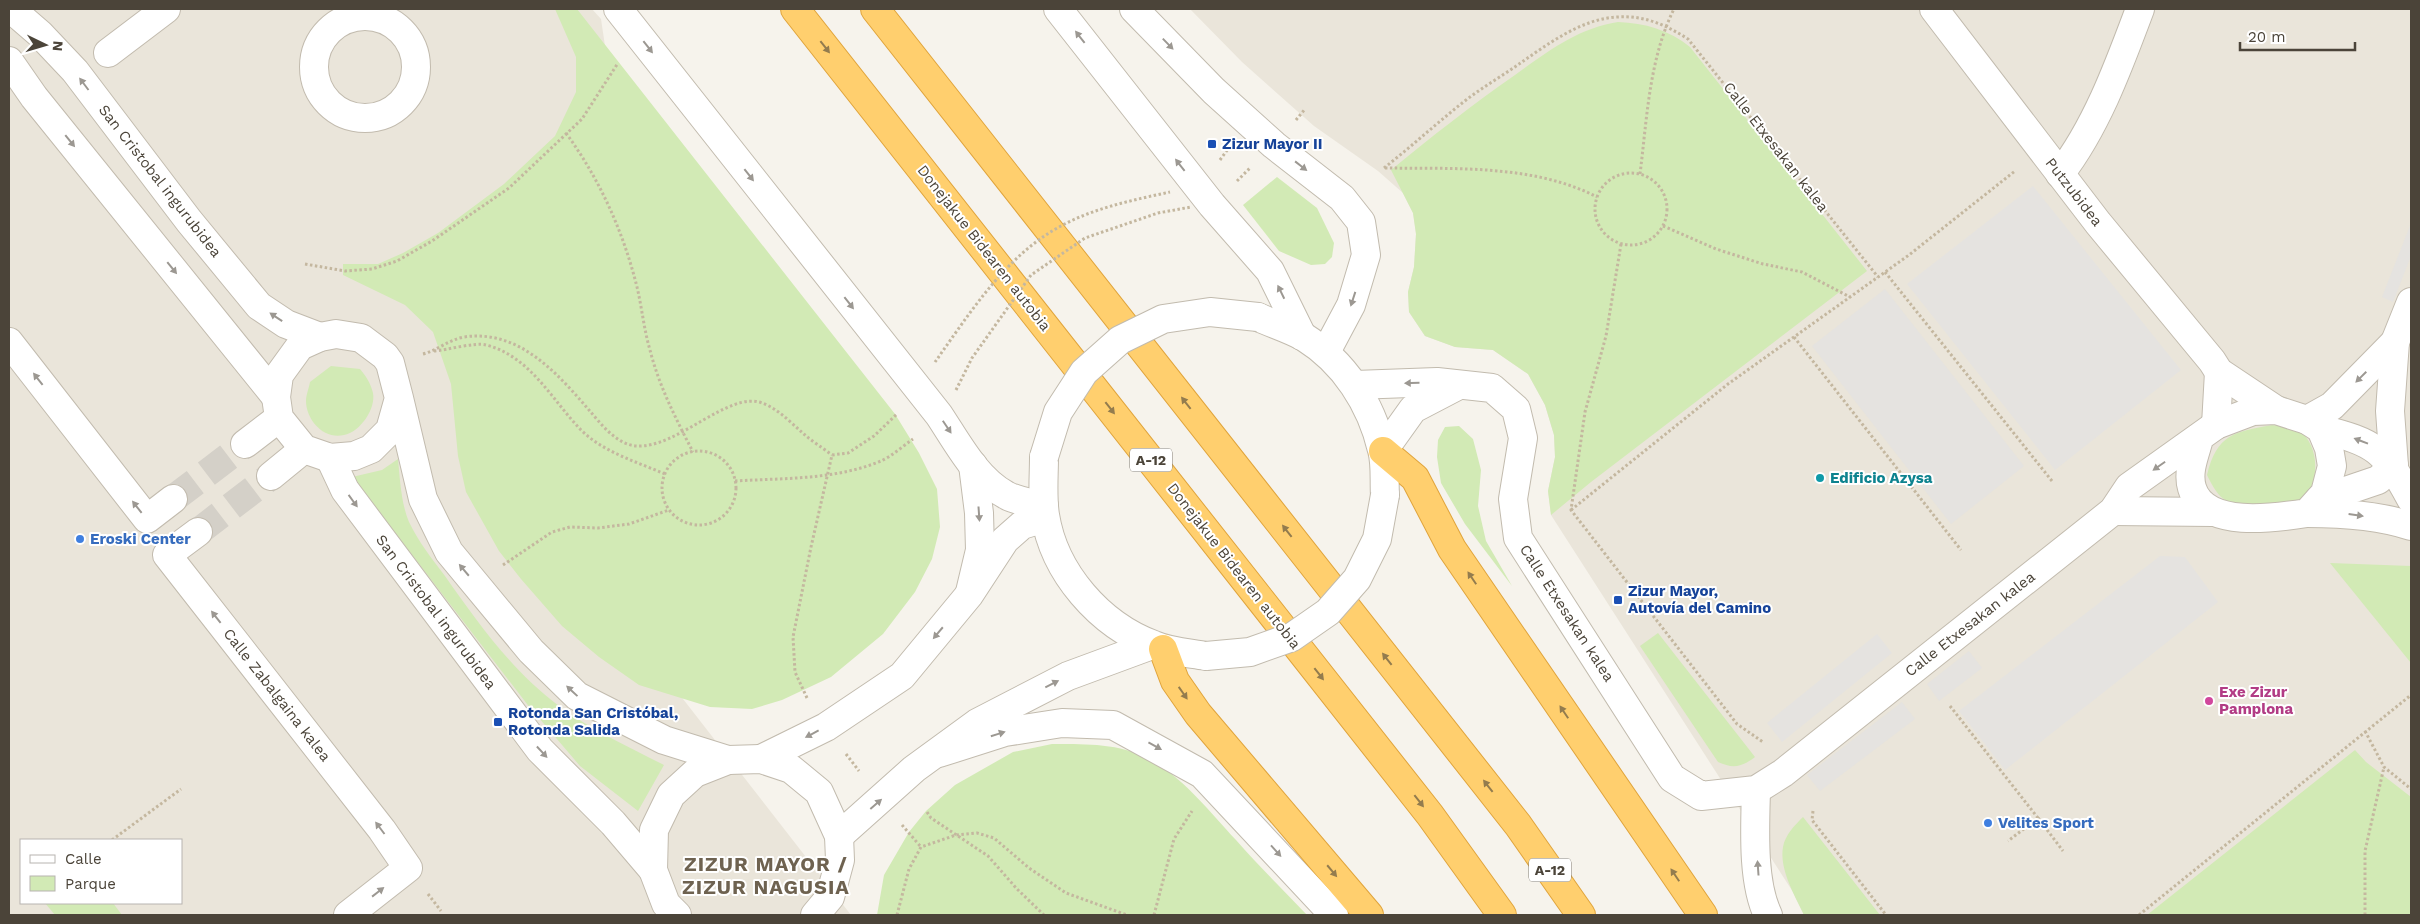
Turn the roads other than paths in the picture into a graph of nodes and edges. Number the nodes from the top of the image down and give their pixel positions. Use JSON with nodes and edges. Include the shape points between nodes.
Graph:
{"nodes":[{"id":1,"x":11,"y":9,"type":"edge"},
{"id":2,"x":166,"y":9,"type":"edge"},
{"id":3,"x":618,"y":9,"type":"edge"},
{"id":4,"x":795,"y":9,"type":"edge"},
{"id":5,"x":876,"y":9,"type":"edge"},
{"id":6,"x":1058,"y":9,"type":"edge"},
{"id":7,"x":1134,"y":9,"type":"edge"},
{"id":8,"x":1934,"y":9,"type":"edge"},
{"id":9,"x":2140,"y":9,"type":"edge"},
{"id":10,"x":108,"y":53,"type":"dead end"},
{"id":11,"x":9,"y":61,"type":"edge"},
{"id":12,"x":2060,"y":174,"type":"junction"},
{"id":13,"x":2411,"y":302,"type":"edge"},
{"id":14,"x":1302,"y":336,"type":"junction"},
{"id":15,"x":320,"y":337,"type":"junction"},
{"id":16,"x":9,"y":342,"type":"edge"},
{"id":17,"x":2395,"y":342,"type":"junction"},
{"id":18,"x":1326,"y":352,"type":"junction"},
{"id":19,"x":2219,"y":372,"type":"junction"},
{"id":20,"x":1355,"y":385,"type":"junction"},
{"id":21,"x":1461,"y":385,"type":"junction"},
{"id":22,"x":399,"y":398,"type":"junction"},
{"id":23,"x":277,"y":408,"type":"junction"},
{"id":24,"x":2276,"y":410,"type":"junction"},
{"id":25,"x":2314,"y":425,"type":"junction"},
{"id":26,"x":2208,"y":432,"type":"junction"},
{"id":27,"x":245,"y":444,"type":"tunnel mouth"},
{"id":28,"x":304,"y":449,"type":"junction"},
{"id":29,"x":1383,"y":451,"type":"junction"},
{"id":30,"x":330,"y":458,"type":"junction"},
{"id":31,"x":973,"y":465,"type":"junction"},
{"id":32,"x":2394,"y":466,"type":"junction"},
{"id":33,"x":270,"y":476,"type":"tunnel mouth"},
{"id":34,"x":173,"y":499,"type":"tunnel mouth"},
{"id":35,"x":2411,"y":499,"type":"edge"},
{"id":36,"x":2313,"y":507,"type":"junction"},
{"id":37,"x":2113,"y":511,"type":"junction"},
{"id":38,"x":1044,"y":512,"type":"junction"},
{"id":39,"x":2213,"y":512,"type":"junction"},
{"id":40,"x":2411,"y":526,"type":"edge"},
{"id":41,"x":198,"y":532,"type":"tunnel mouth"},
{"id":42,"x":969,"y":595,"type":"junction"},
{"id":43,"x":1157,"y":647,"type":"junction"},
{"id":44,"x":935,"y":754,"type":"junction"},
{"id":45,"x":761,"y":759,"type":"junction"},
{"id":46,"x":728,"y":760,"type":"junction"},
{"id":47,"x":1756,"y":790,"type":"junction"},
{"id":48,"x":839,"y":836,"type":"junction"},
{"id":49,"x":653,"y":870,"type":"junction"},
{"id":50,"x":826,"y":909,"type":"edge"},
{"id":51,"x":348,"y":915,"type":"edge"},
{"id":52,"x":677,"y":915,"type":"edge"},
{"id":53,"x":1334,"y":915,"type":"edge"},
{"id":54,"x":1369,"y":915,"type":"edge"},
{"id":55,"x":1502,"y":915,"type":"edge"},
{"id":56,"x":1581,"y":915,"type":"edge"},
{"id":57,"x":1703,"y":915,"type":"edge"},
{"id":58,"x":1768,"y":915,"type":"edge"}],
"edges":[{"from":15,"to":1,"type":"street","name":"San Cristobal ingurubidea","one_way":true,"via":[[286,324],[259,306],[189,221],[75,70]]},
{"from":2,"to":10,"type":"street"},
{"from":3,"to":31,"type":"street","one_way":true,"via":[[939,415]]},
{"from":4,"to":55,"type":"highway","name":"Donejakue Bidearen autobia","number":"A-12","one_way":true,"via":[[1424,807]]},
{"from":56,"to":5,"type":"highway","number":"A-12","one_way":true,"via":[[1518,825]]},
{"from":14,"to":6,"type":"street","one_way":true,"via":[[1270,271],[1212,205]]},
{"from":7,"to":18,"type":"street","one_way":true,"via":[[1214,91],[1274,145],[1342,198],[1361,222],[1366,255],[1351,306]]},
{"from":8,"to":12,"type":"street","name":"Putzubidea"},
{"from":9,"to":12,"type":"street","via":[[2080,147]]},
{"from":11,"to":23,"type":"street","one_way":true},
{"from":12,"to":19,"type":"street","name":"Putzubidea"},
{"from":13,"to":17,"type":"street"},
{"from":14,"to":18,"type":"street"},
{"from":14,"to":38,"type":"street","bridge":true,"via":[[1258,317],[1210,312],[1163,319],[1120,340],[1084,372],[1058,412],[1044,458]]},
{"from":15,"to":22,"type":"street","via":[[336,334],[360,338],[385,356],[390,363]]},
{"from":15,"to":23,"type":"street","via":[[300,346],[279,375]]},
{"from":34,"to":16,"type":"street","one_way":true,"via":[[147,519]]},
{"from":17,"to":25,"type":"street","one_way":true},
{"from":17,"to":32,"type":"street","via":[[2390,412]]},
{"from":18,"to":20,"type":"street"},
{"from":19,"to":24,"type":"street","name":"Putzubidea"},
{"from":19,"to":26,"type":"street"},
{"from":21,"to":20,"type":"street","name":"Calle Etxesakan kalea","one_way":true,"via":[[1437,382]]},
{"from":20,"to":29,"type":"street","via":[[1371,413]]},
{"from":21,"to":29,"type":"street","via":[[1413,409]]},
{"from":21,"to":47,"type":"street","name":"Calle Etxesakan kalea","via":[[1492,388],[1516,409],[1523,438],[1513,499],[1518,538],[1672,778],[1702,796]]},
{"from":22,"to":30,"type":"street","via":[[390,430],[371,449],[354,456]]},
{"from":46,"to":22,"type":"street","one_way":true,"via":[[664,740],[577,696],[531,651],[449,552],[422,499]]},
{"from":23,"to":27,"type":"street"},
{"from":23,"to":28,"type":"street"},
{"from":24,"to":25,"type":"street"},
{"from":24,"to":26,"type":"street","via":[[2253,411]]},
{"from":32,"to":25,"type":"street","one_way":true,"via":[[2373,446]]},
{"from":25,"to":36,"type":"street","via":[[2329,448],[2332,466],[2325,493]]},
{"from":26,"to":37,"type":"street","name":"Calle Etxesakan kalea","one_way":true,"via":[[2129,488]]},
{"from":26,"to":39,"type":"street","via":[[2191,468],[2191,487],[2198,500]]},
{"from":28,"to":30,"type":"street"},
{"from":28,"to":33,"type":"street"},
{"from":29,"to":43,"type":"street","bridge":true,"via":[[1385,495],[1377,539],[1358,579],[1328,612],[1292,637],[1250,652],[1206,656]]},
{"from":57,"to":29,"type":"highway","one_way":true,"via":[[1452,549],[1415,478]]},
{"from":30,"to":49,"type":"street","name":"San Cristobal ingurubidea","one_way":true,"via":[[345,490],[540,750],[613,823]]},
{"from":31,"to":38,"type":"street","via":[[1007,496]]},
{"from":31,"to":42,"type":"street","one_way":true,"via":[[980,550]]},
{"from":32,"to":35,"type":"street"},
{"from":32,"to":36,"type":"street","via":[[2378,480]]},
{"from":36,"to":39,"type":"street","via":[[2273,518]]},
{"from":36,"to":40,"type":"street","one_way":true},
{"from":37,"to":39,"type":"street"},
{"from":37,"to":47,"type":"street","name":"Calle Etxesakan kalea","via":[[1783,773]]},
{"from":38,"to":42,"type":"street","via":[[1005,540]]},
{"from":38,"to":43,"type":"street","via":[[1056,551],[1072,581],[1094,608],[1121,629]]},
{"from":51,"to":41,"type":"street","name":"Calle Zabalgaina kalea","one_way":true,"via":[[408,868],[382,830],[167,555]]},
{"from":42,"to":45,"type":"street","one_way":true,"via":[[902,676],[826,727]]},
{"from":44,"to":43,"type":"street","one_way":true,"via":[[977,723],[1068,676]]},
{"from":43,"to":54,"type":"highway","one_way":true,"via":[[1198,714]]},
{"from":48,"to":44,"type":"street","one_way":true},
{"from":44,"to":53,"type":"street","one_way":true,"via":[[1005,732],[1062,723],[1113,725],[1202,774]]},
{"from":45,"to":46,"type":"street"},
{"from":45,"to":48,"type":"street","via":[[791,770],[819,792]]},
{"from":46,"to":49,"type":"street","via":[[695,773],[671,795],[654,830]]},
{"from":58,"to":47,"type":"street","one_way":true,"via":[[1760,899]]},
{"from":48,"to":50,"type":"street","via":[[840,860]]},
{"from":49,"to":52,"type":"street","via":[[666,904]]}]}
